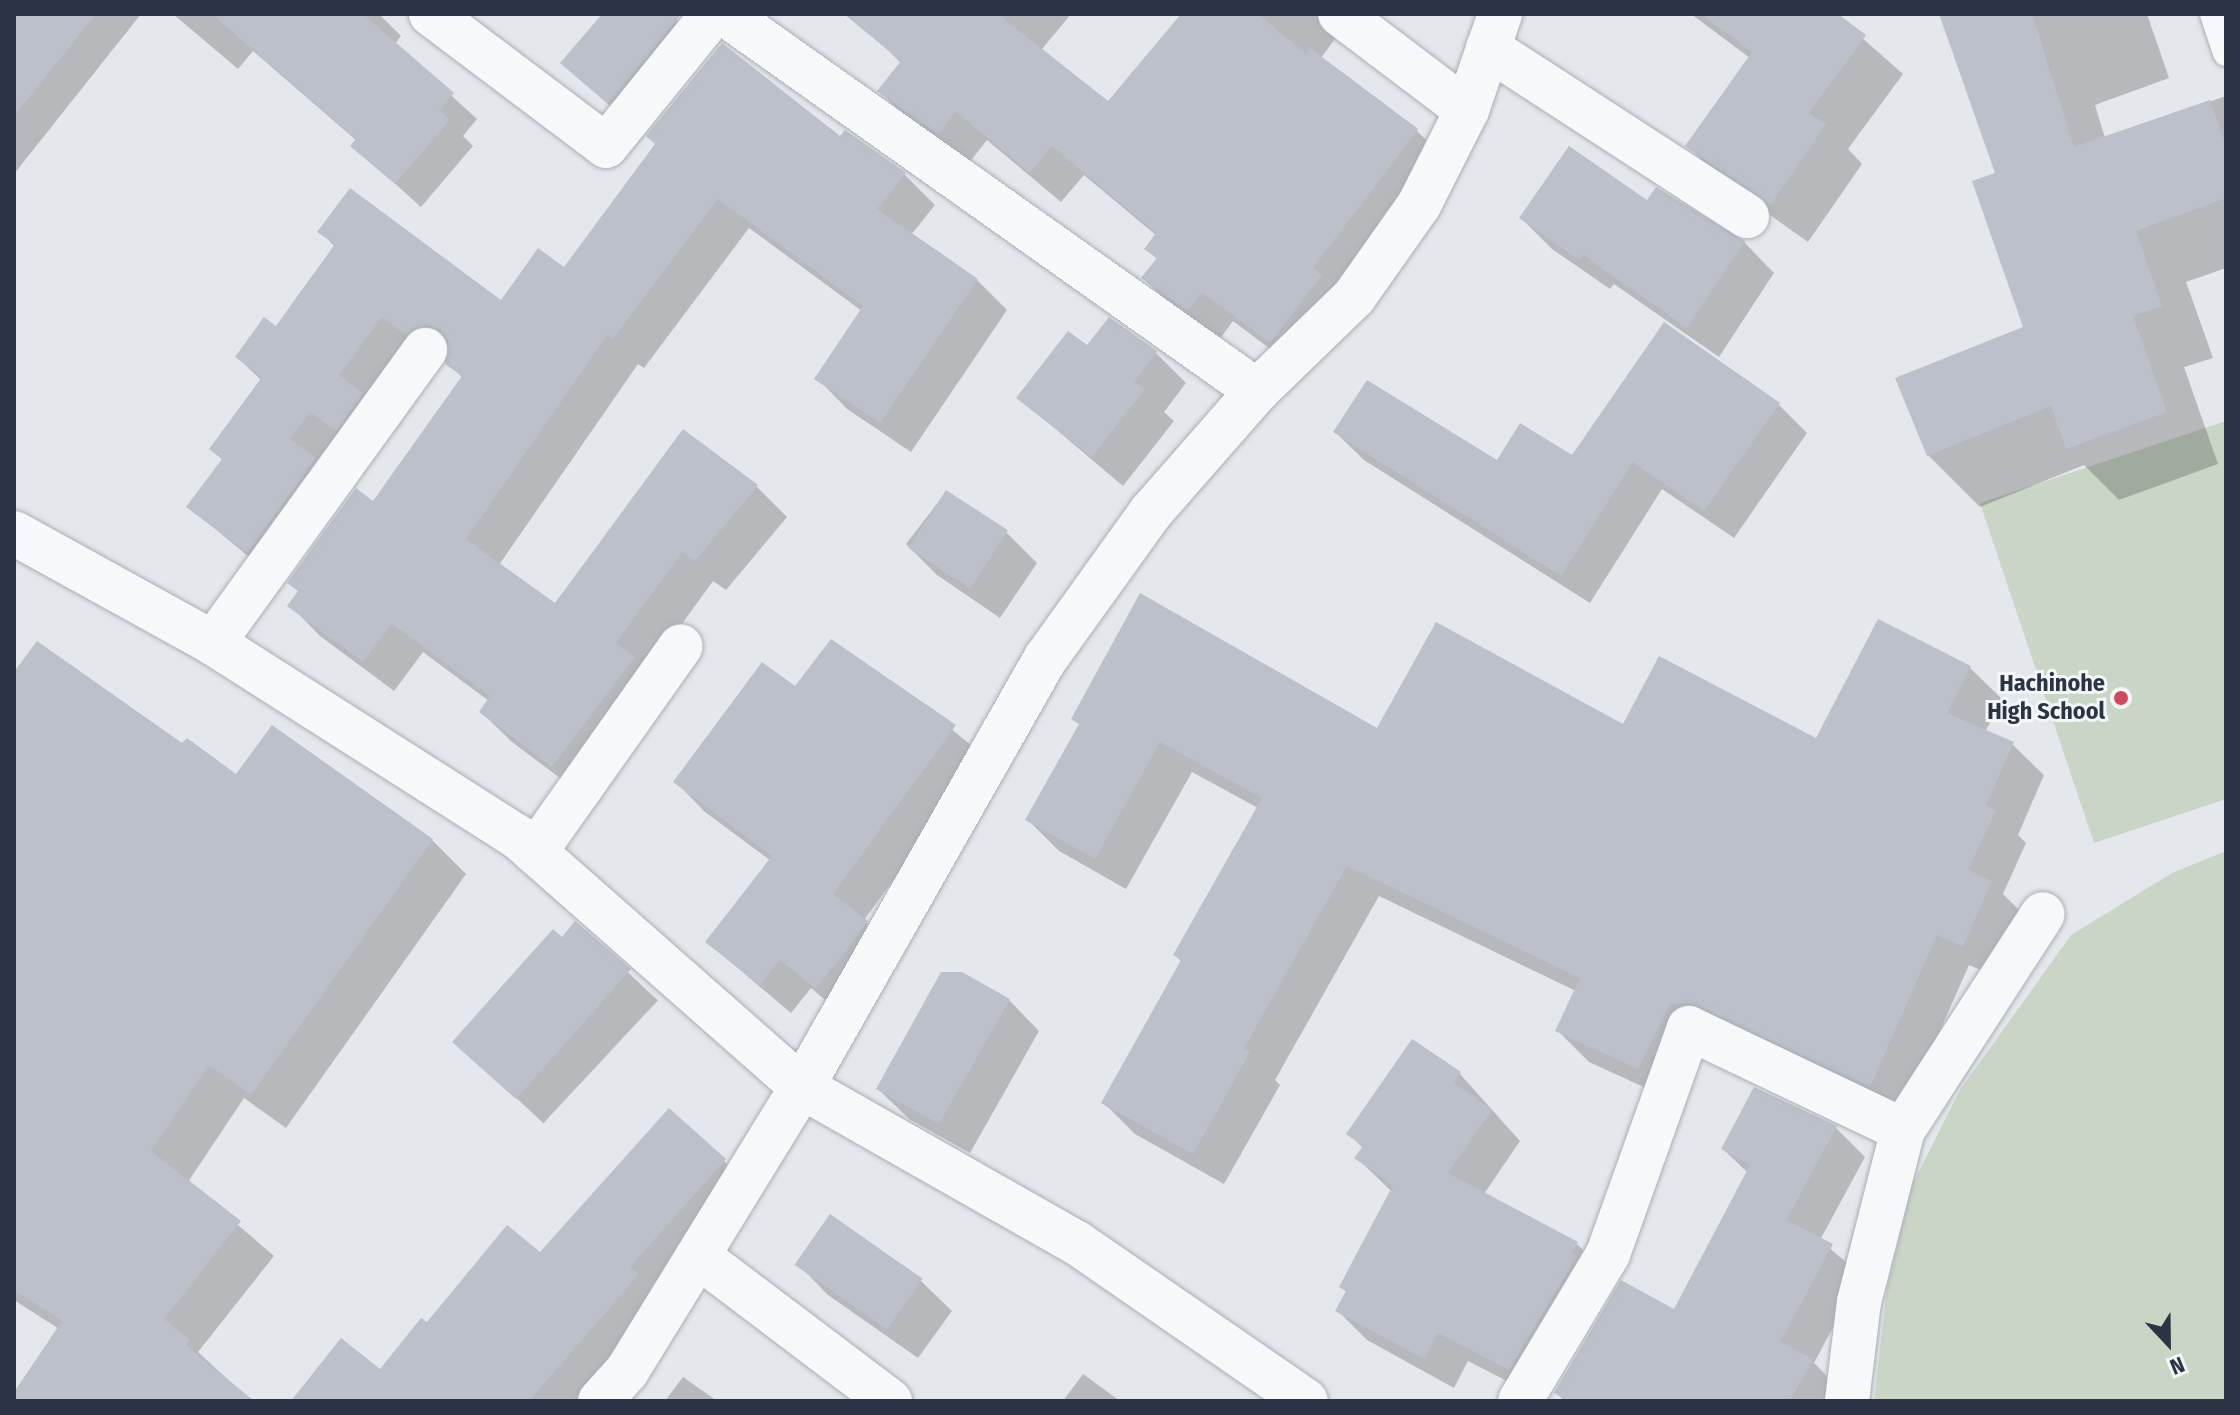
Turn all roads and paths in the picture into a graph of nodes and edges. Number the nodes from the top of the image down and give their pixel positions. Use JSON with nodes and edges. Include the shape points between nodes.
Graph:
{"nodes":[{"id":1,"x":431,"y":14,"type":"edge"},
{"id":2,"x":713,"y":14,"type":"edge"},
{"id":3,"x":725,"y":14,"type":"edge"},
{"id":4,"x":1340,"y":14,"type":"edge"},
{"id":5,"x":2213,"y":14,"type":"edge"},
{"id":6,"x":1494,"y":31,"type":"edge"},
{"id":7,"x":2226,"y":53,"type":"edge"},
{"id":8,"x":1467,"y":110,"type":"junction"},
{"id":9,"x":1747,"y":216,"type":"dead end"},
{"id":10,"x":425,"y":350,"type":"dead end"},
{"id":11,"x":1257,"y":391,"type":"junction"},
{"id":12,"x":14,"y":533,"type":"edge"},
{"id":13,"x":213,"y":643,"type":"junction"},
{"id":14,"x":681,"y":646,"type":"dead end"},
{"id":15,"x":535,"y":852,"type":"junction"},
{"id":16,"x":2043,"y":914,"type":"dead end"},
{"id":17,"x":802,"y":1087,"type":"junction"},
{"id":18,"x":1903,"y":1130,"type":"junction"},
{"id":19,"x":698,"y":1256,"type":"junction"},
{"id":20,"x":600,"y":1401,"type":"edge"},
{"id":21,"x":890,"y":1401,"type":"edge"},
{"id":22,"x":1306,"y":1401,"type":"edge"},
{"id":23,"x":1520,"y":1401,"type":"edge"},
{"id":24,"x":1847,"y":1401,"type":"edge"}],
"edges":[{"from":1,"to":2,"type":"street","via":[[606,146]]},
{"from":3,"to":11,"type":"street"},
{"from":4,"to":8,"type":"street"},
{"from":5,"to":7,"type":"lane"},
{"from":6,"to":8,"type":"street"},
{"from":6,"to":9,"type":"street"},
{"from":8,"to":11,"type":"street","via":[[1419,205],[1354,297]]},
{"from":10,"to":13,"type":"street"},
{"from":11,"to":17,"type":"street","via":[[1151,512],[1046,658]]},
{"from":12,"to":13,"type":"street"},
{"from":13,"to":15,"type":"street"},
{"from":14,"to":15,"type":"street"},
{"from":15,"to":17,"type":"street"},
{"from":16,"to":18,"type":"street"},
{"from":17,"to":19,"type":"street"},
{"from":17,"to":22,"type":"street","via":[[1077,1243]]},
{"from":18,"to":23,"type":"street","via":[[1689,1028],[1608,1254]]},
{"from":18,"to":24,"type":"street","via":[[1859,1302]]},
{"from":19,"to":20,"type":"street","via":[[627,1371]]},
{"from":19,"to":21,"type":"street"}]}
